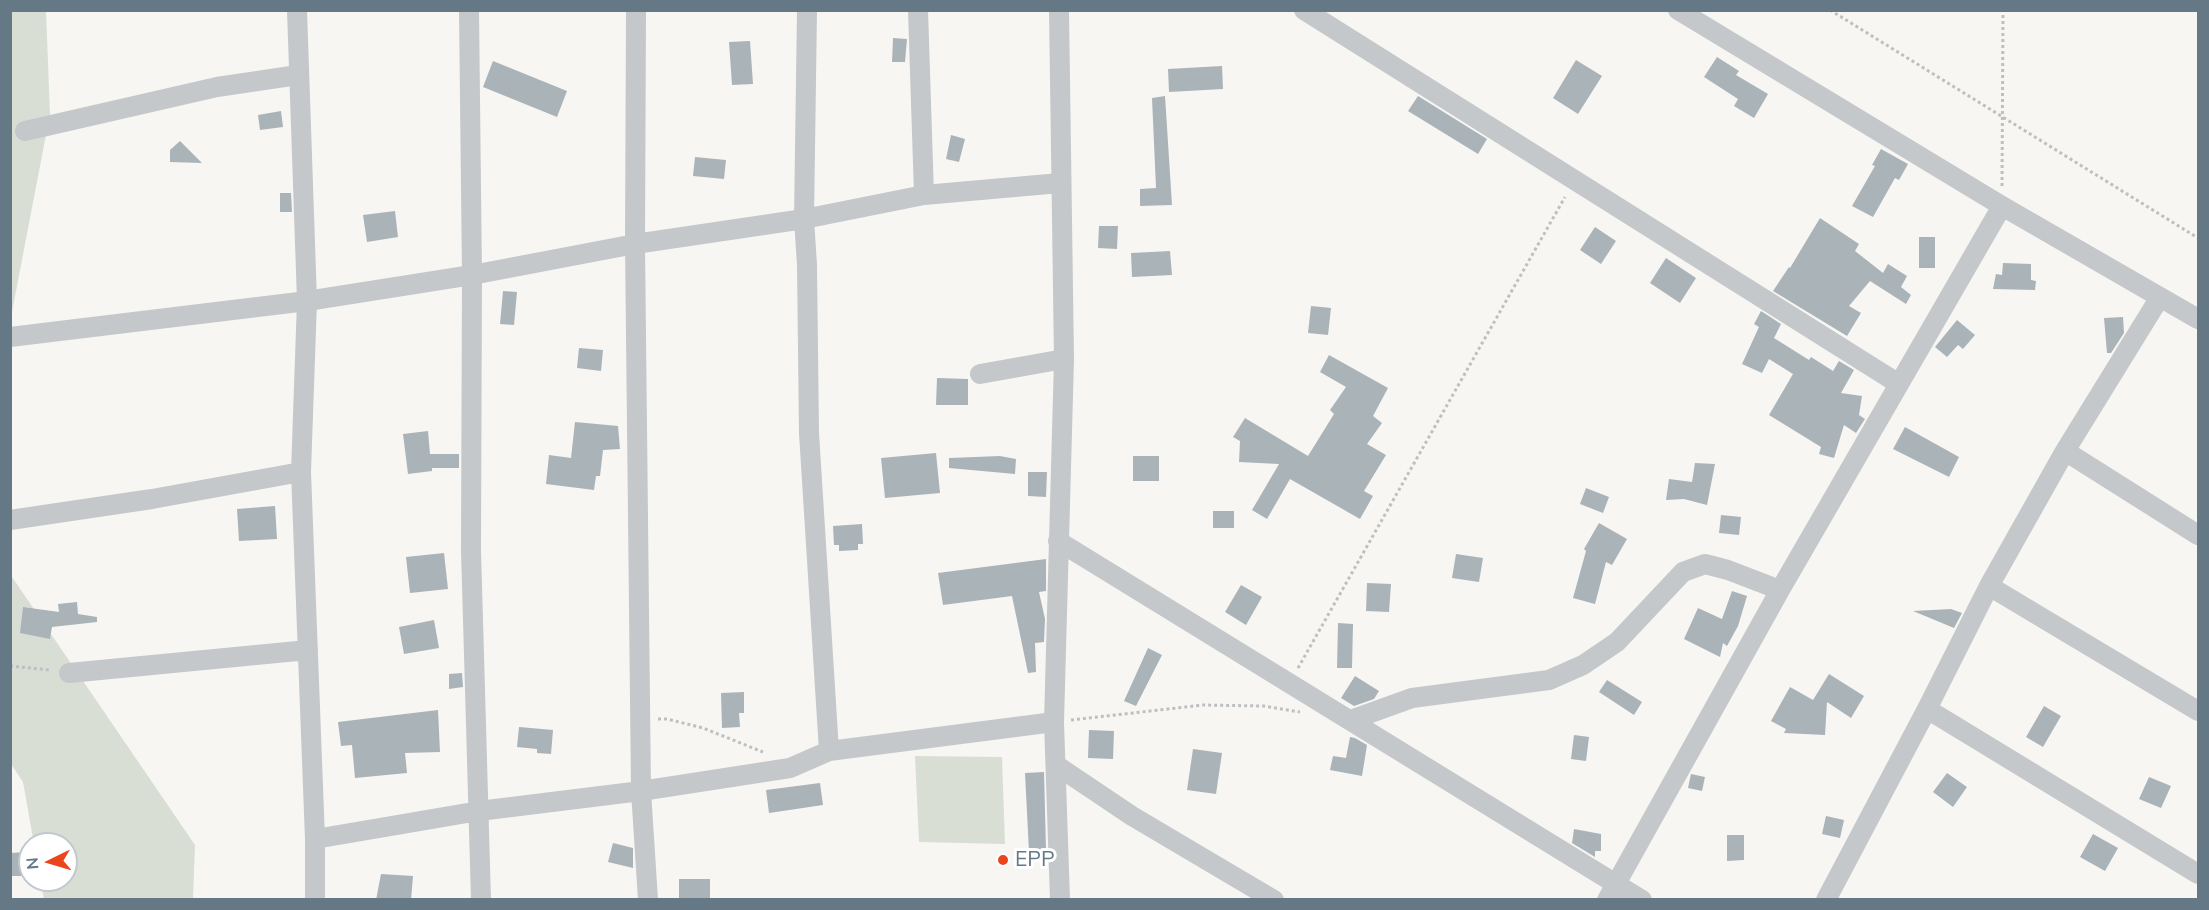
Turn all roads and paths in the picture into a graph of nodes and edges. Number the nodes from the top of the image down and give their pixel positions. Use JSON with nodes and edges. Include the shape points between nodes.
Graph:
{"nodes":[{"id":1,"x":297,"y":10,"type":"edge"},
{"id":2,"x":469,"y":10,"type":"edge"},
{"id":3,"x":636,"y":10,"type":"edge"},
{"id":4,"x":807,"y":10,"type":"edge"},
{"id":5,"x":918,"y":10,"type":"edge"},
{"id":6,"x":1059,"y":10,"type":"edge"},
{"id":7,"x":1304,"y":10,"type":"edge"},
{"id":8,"x":1678,"y":10,"type":"edge"},
{"id":9,"x":1830,"y":10,"type":"edge"},
{"id":10,"x":2003,"y":10,"type":"edge"},
{"id":11,"x":298,"y":75,"type":"junction"},
{"id":12,"x":2003,"y":117,"type":"junction"},
{"id":13,"x":25,"y":131,"type":"dead end"},
{"id":14,"x":1575,"y":180,"type":"junction"},
{"id":15,"x":1060,"y":183,"type":"junction"},
{"id":16,"x":924,"y":195,"type":"junction"},
{"id":17,"x":2002,"y":206,"type":"junction"},
{"id":18,"x":804,"y":219,"type":"junction"},
{"id":19,"x":2199,"y":238,"type":"edge"},
{"id":20,"x":635,"y":244,"type":"junction"},
{"id":21,"x":472,"y":275,"type":"junction"},
{"id":22,"x":2160,"y":297,"type":"junction"},
{"id":23,"x":307,"y":301,"type":"junction"},
{"id":24,"x":2199,"y":319,"type":"edge"},
{"id":25,"x":10,"y":337,"type":"edge"},
{"id":26,"x":1064,"y":359,"type":"junction"},
{"id":27,"x":980,"y":374,"type":"dead end"},
{"id":28,"x":1899,"y":384,"type":"junction"},
{"id":29,"x":2065,"y":451,"type":"junction"},
{"id":30,"x":301,"y":472,"type":"junction"},
{"id":31,"x":10,"y":520,"type":"edge"},
{"id":32,"x":2199,"y":535,"type":"edge"},
{"id":33,"x":1058,"y":541,"type":"junction"},
{"id":34,"x":1989,"y":586,"type":"junction"},
{"id":35,"x":1780,"y":590,"type":"junction"},
{"id":36,"x":308,"y":650,"type":"junction"},
{"id":37,"x":10,"y":666,"type":"edge"},
{"id":38,"x":69,"y":673,"type":"joint"},
{"id":39,"x":1290,"y":683,"type":"junction"},
{"id":40,"x":1927,"y":710,"type":"junction"},
{"id":41,"x":2199,"y":711,"type":"edge"},
{"id":42,"x":1307,"y":713,"type":"dead end"},
{"id":43,"x":641,"y":719,"type":"junction"},
{"id":44,"x":1351,"y":720,"type":"junction"},
{"id":45,"x":1054,"y":722,"type":"junction"},
{"id":46,"x":829,"y":751,"type":"junction"},
{"id":47,"x":764,"y":753,"type":"dead end"},
{"id":48,"x":1056,"y":765,"type":"junction"},
{"id":49,"x":641,"y":791,"type":"junction"},
{"id":50,"x":479,"y":811,"type":"junction"},
{"id":51,"x":315,"y":839,"type":"junction"},
{"id":52,"x":2199,"y":874,"type":"edge"},
{"id":53,"x":1611,"y":892,"type":"edge"},
{"id":54,"x":315,"y":900,"type":"edge"},
{"id":55,"x":481,"y":900,"type":"edge"},
{"id":56,"x":648,"y":900,"type":"edge"},
{"id":57,"x":1060,"y":900,"type":"edge"},
{"id":58,"x":1274,"y":900,"type":"edge"},
{"id":59,"x":1642,"y":900,"type":"edge"},
{"id":60,"x":1826,"y":900,"type":"edge"}],
"edges":[{"from":1,"to":11,"type":"street"},
{"from":2,"to":21,"type":"street"},
{"from":3,"to":20,"type":"street"},
{"from":4,"to":18,"type":"street"},
{"from":5,"to":16,"type":"street"},
{"from":6,"to":15,"type":"street"},
{"from":7,"to":14,"type":"street"},
{"from":8,"to":17,"type":"street"},
{"from":9,"to":12,"type":"path"},
{"from":10,"to":12,"type":"path"},
{"from":11,"to":13,"type":"street","via":[[217,87]]},
{"from":11,"to":23,"type":"street"},
{"from":12,"to":17,"type":"path"},
{"from":12,"to":19,"type":"path"},
{"from":14,"to":28,"type":"street"},
{"from":14,"to":39,"type":"path"},
{"from":15,"to":16,"type":"street"},
{"from":15,"to":26,"type":"street"},
{"from":16,"to":18,"type":"street"},
{"from":17,"to":22,"type":"street"},
{"from":17,"to":28,"type":"street"},
{"from":18,"to":20,"type":"street"},
{"from":18,"to":46,"type":"street","via":[[809,433]]},
{"from":20,"to":21,"type":"street"},
{"from":20,"to":43,"type":"street"},
{"from":21,"to":23,"type":"street"},
{"from":21,"to":50,"type":"street","via":[[471,550]]},
{"from":22,"to":24,"type":"street"},
{"from":22,"to":29,"type":"street"},
{"from":23,"to":25,"type":"street"},
{"from":23,"to":30,"type":"street"},
{"from":26,"to":27,"type":"street"},
{"from":26,"to":33,"type":"street"},
{"from":28,"to":35,"type":"street"},
{"from":29,"to":32,"type":"street"},
{"from":29,"to":34,"type":"street"},
{"from":30,"to":31,"type":"street"},
{"from":30,"to":36,"type":"street"},
{"from":33,"to":39,"type":"street"},
{"from":33,"to":45,"type":"street"},
{"from":34,"to":40,"type":"street"},
{"from":34,"to":41,"type":"street"},
{"from":35,"to":44,"type":"street","via":[[1705,564],[1683,572],[1617,642],[1583,665],[1549,680],[1412,698]]},
{"from":35,"to":53,"type":"street"},
{"from":36,"to":38,"type":"street"},
{"from":36,"to":51,"type":"street"},
{"from":37,"to":38,"type":"path"},
{"from":39,"to":44,"type":"street"},
{"from":40,"to":52,"type":"street"},
{"from":40,"to":60,"type":"street"},
{"from":42,"to":45,"type":"path","via":[[1263,706],[1203,705]]},
{"from":43,"to":47,"type":"path","via":[[667,719],[704,728]]},
{"from":43,"to":49,"type":"street"},
{"from":44,"to":53,"type":"street"},
{"from":45,"to":46,"type":"street"},
{"from":45,"to":48,"type":"street"},
{"from":46,"to":49,"type":"street","via":[[790,768]]},
{"from":48,"to":57,"type":"street"},
{"from":48,"to":58,"type":"street","via":[[1132,816]]},
{"from":49,"to":50,"type":"street"},
{"from":49,"to":56,"type":"street"},
{"from":50,"to":51,"type":"street"},
{"from":50,"to":55,"type":"street"},
{"from":51,"to":54,"type":"street"},
{"from":53,"to":59,"type":"street"}]}
